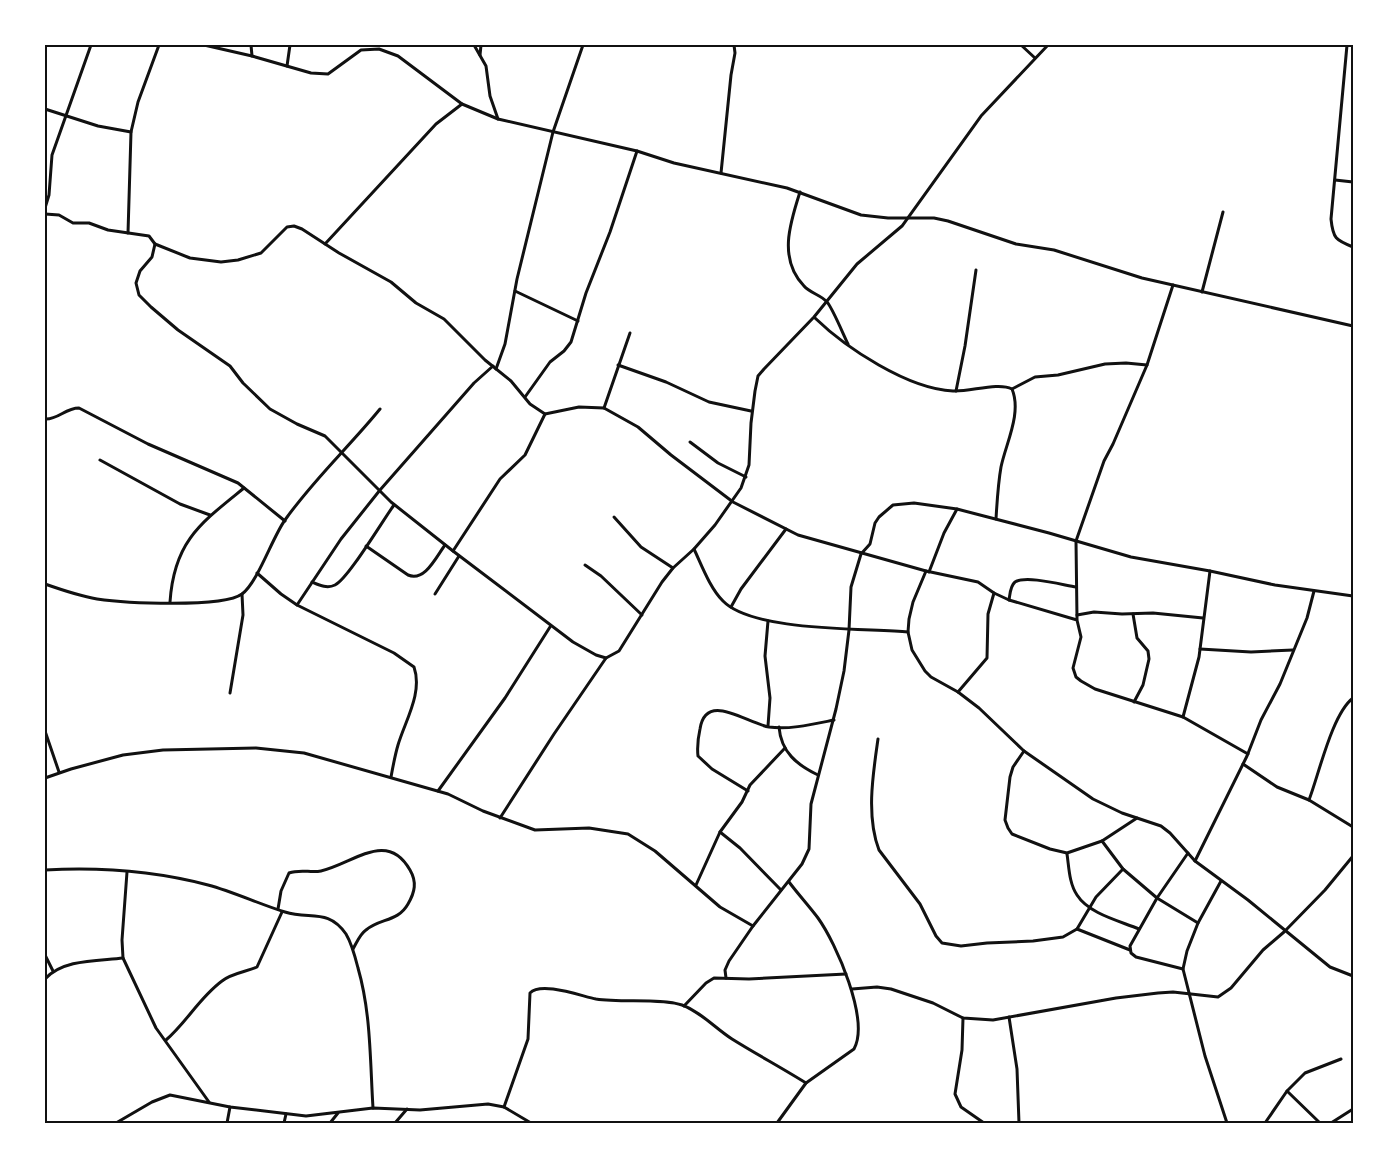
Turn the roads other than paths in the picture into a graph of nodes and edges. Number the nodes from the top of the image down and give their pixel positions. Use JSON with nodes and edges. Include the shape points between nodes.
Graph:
{"nodes":[{"id":1,"x":91,"y":45,"type":"edge"},
{"id":2,"x":159,"y":45,"type":"edge"},
{"id":3,"x":204,"y":45,"type":"edge"},
{"id":4,"x":251,"y":45,"type":"edge"},
{"id":5,"x":290,"y":45,"type":"edge"},
{"id":6,"x":474,"y":45,"type":"edge"},
{"id":7,"x":481,"y":45,"type":"edge"},
{"id":8,"x":583,"y":45,"type":"edge"},
{"id":9,"x":734,"y":45,"type":"edge"},
{"id":10,"x":1021,"y":45,"type":"edge"},
{"id":11,"x":1048,"y":45,"type":"edge"},
{"id":12,"x":1347,"y":45,"type":"edge"},
{"id":13,"x":369,"y":47,"type":"edge"},
{"id":14,"x":252,"y":56,"type":"junction"},
{"id":15,"x":480,"y":56,"type":"junction"},
{"id":16,"x":1035,"y":58,"type":"junction"},
{"id":17,"x":287,"y":66,"type":"junction"},
{"id":18,"x":462,"y":104,"type":"junction"},
{"id":19,"x":45,"y":109,"type":"edge"},
{"id":20,"x":65,"y":116,"type":"junction"},
{"id":21,"x":498,"y":119,"type":"junction"},
{"id":22,"x":131,"y":132,"type":"junction"},
{"id":23,"x":553,"y":132,"type":"junction"},
{"id":24,"x":637,"y":151,"type":"junction"},
{"id":25,"x":721,"y":174,"type":"junction"},
{"id":26,"x":1335,"y":180,"type":"junction"},
{"id":27,"x":1353,"y":182,"type":"edge"},
{"id":28,"x":800,"y":192,"type":"junction"},
{"id":29,"x":45,"y":208,"type":"edge"},
{"id":30,"x":1223,"y":212,"type":"dead end"},
{"id":31,"x":45,"y":214,"type":"edge"},
{"id":32,"x":910,"y":217,"type":"junction"},
{"id":33,"x":128,"y":233,"type":"junction"},
{"id":34,"x":155,"y":244,"type":"junction"},
{"id":35,"x":325,"y":244,"type":"junction"},
{"id":36,"x":1353,"y":247,"type":"edge"},
{"id":37,"x":976,"y":270,"type":"dead end"},
{"id":38,"x":1173,"y":285,"type":"junction"},
{"id":39,"x":514,"y":291,"type":"junction"},
{"id":40,"x":1202,"y":292,"type":"junction"},
{"id":41,"x":827,"y":302,"type":"junction"},
{"id":42,"x":814,"y":317,"type":"junction"},
{"id":43,"x":578,"y":321,"type":"junction"},
{"id":44,"x":1353,"y":326,"type":"edge"},
{"id":45,"x":630,"y":333,"type":"dead end"},
{"id":46,"x":849,"y":346,"type":"junction"},
{"id":47,"x":618,"y":365,"type":"junction"},
{"id":48,"x":1147,"y":365,"type":"junction"},
{"id":49,"x":494,"y":367,"type":"junction"},
{"id":50,"x":1012,"y":388,"type":"junction"},
{"id":51,"x":956,"y":391,"type":"junction"},
{"id":52,"x":525,"y":398,"type":"junction"},
{"id":53,"x":603,"y":408,"type":"junction"},
{"id":54,"x":380,"y":409,"type":"dead end"},
{"id":55,"x":752,"y":411,"type":"junction"},
{"id":56,"x":545,"y":414,"type":"junction"},
{"id":57,"x":45,"y":419,"type":"edge"},
{"id":58,"x":690,"y":442,"type":"dead end"},
{"id":59,"x":342,"y":452,"type":"junction"},
{"id":60,"x":100,"y":460,"type":"dead end"},
{"id":61,"x":746,"y":477,"type":"junction"},
{"id":62,"x":244,"y":488,"type":"junction"},
{"id":63,"x":380,"y":490,"type":"junction"},
{"id":64,"x":733,"y":502,"type":"junction"},
{"id":65,"x":394,"y":504,"type":"junction"},
{"id":66,"x":957,"y":509,"type":"junction"},
{"id":67,"x":210,"y":515,"type":"junction"},
{"id":68,"x":615,"y":517,"type":"dead end"},
{"id":69,"x":996,"y":519,"type":"junction"},
{"id":70,"x":285,"y":521,"type":"junction"},
{"id":71,"x":786,"y":530,"type":"junction"},
{"id":72,"x":1076,"y":541,"type":"junction"},
{"id":73,"x":445,"y":545,"type":"junction"},
{"id":74,"x":366,"y":546,"type":"junction"},
{"id":75,"x":694,"y":549,"type":"junction"},
{"id":76,"x":453,"y":551,"type":"junction"},
{"id":77,"x":861,"y":554,"type":"junction"},
{"id":78,"x":459,"y":556,"type":"junction"},
{"id":79,"x":585,"y":565,"type":"dead end"},
{"id":80,"x":673,"y":568,"type":"junction"},
{"id":81,"x":927,"y":571,"type":"junction"},
{"id":82,"x":1210,"y":571,"type":"junction"},
{"id":83,"x":257,"y":572,"type":"junction"},
{"id":84,"x":312,"y":582,"type":"junction"},
{"id":85,"x":45,"y":584,"type":"edge"},
{"id":86,"x":1076,"y":587,"type":"junction"},
{"id":87,"x":1314,"y":591,"type":"junction"},
{"id":88,"x":242,"y":594,"type":"junction"},
{"id":89,"x":435,"y":594,"type":"dead end"},
{"id":90,"x":994,"y":594,"type":"junction"},
{"id":91,"x":1353,"y":596,"type":"edge"},
{"id":92,"x":1009,"y":600,"type":"junction"},
{"id":93,"x":170,"y":602,"type":"junction"},
{"id":94,"x":297,"y":605,"type":"junction"},
{"id":95,"x":731,"y":608,"type":"junction"},
{"id":96,"x":1133,"y":614,"type":"junction"},
{"id":97,"x":642,"y":615,"type":"junction"},
{"id":98,"x":1077,"y":617,"type":"junction"},
{"id":99,"x":1203,"y":618,"type":"junction"},
{"id":100,"x":768,"y":620,"type":"junction"},
{"id":101,"x":550,"y":626,"type":"junction"},
{"id":102,"x":849,"y":630,"type":"junction"},
{"id":103,"x":908,"y":632,"type":"junction"},
{"id":104,"x":1200,"y":650,"type":"junction"},
{"id":105,"x":1293,"y":650,"type":"junction"},
{"id":106,"x":606,"y":658,"type":"junction"},
{"id":107,"x":958,"y":692,"type":"junction"},
{"id":108,"x":230,"y":693,"type":"dead end"},
{"id":109,"x":1353,"y":698,"type":"edge"},
{"id":110,"x":1134,"y":702,"type":"junction"},
{"id":111,"x":1183,"y":717,"type":"junction"},
{"id":112,"x":834,"y":720,"type":"junction"},
{"id":113,"x":768,"y":726,"type":"junction"},
{"id":114,"x":780,"y":727,"type":"junction"},
{"id":115,"x":45,"y":731,"type":"edge"},
{"id":116,"x":878,"y":739,"type":"dead end"},
{"id":117,"x":785,"y":748,"type":"junction"},
{"id":118,"x":1024,"y":751,"type":"junction"},
{"id":119,"x":1248,"y":754,"type":"junction"},
{"id":120,"x":1243,"y":763,"type":"junction"},
{"id":121,"x":58,"y":772,"type":"junction"},
{"id":122,"x":818,"y":775,"type":"junction"},
{"id":123,"x":391,"y":777,"type":"junction"},
{"id":124,"x":45,"y":778,"type":"edge"},
{"id":125,"x":438,"y":791,"type":"junction"},
{"id":126,"x":748,"y":791,"type":"junction"},
{"id":127,"x":1308,"y":800,"type":"junction"},
{"id":128,"x":500,"y":818,"type":"junction"},
{"id":129,"x":1137,"y":818,"type":"junction"},
{"id":130,"x":1353,"y":828,"type":"edge"},
{"id":131,"x":720,"y":832,"type":"junction"},
{"id":132,"x":1101,"y":841,"type":"junction"},
{"id":133,"x":1067,"y":853,"type":"junction"},
{"id":134,"x":1188,"y":853,"type":"junction"},
{"id":135,"x":1353,"y":856,"type":"edge"},
{"id":136,"x":1195,"y":861,"type":"junction"},
{"id":137,"x":1123,"y":869,"type":"junction"},
{"id":138,"x":45,"y":870,"type":"edge"},
{"id":139,"x":128,"y":872,"type":"junction"},
{"id":140,"x":1221,"y":881,"type":"junction"},
{"id":141,"x":789,"y":882,"type":"junction"},
{"id":142,"x":696,"y":885,"type":"junction"},
{"id":143,"x":781,"y":890,"type":"junction"},
{"id":144,"x":1157,"y":898,"type":"junction"},
{"id":145,"x":1090,"y":908,"type":"junction"},
{"id":146,"x":280,"y":910,"type":"junction"},
{"id":147,"x":1198,"y":923,"type":"junction"},
{"id":148,"x":753,"y":926,"type":"junction"},
{"id":149,"x":1077,"y":929,"type":"junction"},
{"id":150,"x":1139,"y":929,"type":"junction"},
{"id":151,"x":1284,"y":932,"type":"junction"},
{"id":152,"x":353,"y":949,"type":"junction"},
{"id":153,"x":1130,"y":950,"type":"junction"},
{"id":154,"x":45,"y":956,"type":"edge"},
{"id":155,"x":123,"y":958,"type":"junction"},
{"id":156,"x":1183,"y":969,"type":"junction"},
{"id":157,"x":53,"y":971,"type":"junction"},
{"id":158,"x":846,"y":974,"type":"junction"},
{"id":159,"x":1353,"y":975,"type":"edge"},
{"id":160,"x":726,"y":978,"type":"junction"},
{"id":161,"x":45,"y":979,"type":"edge"},
{"id":162,"x":852,"y":989,"type":"junction"},
{"id":163,"x":1189,"y":995,"type":"junction"},
{"id":164,"x":684,"y":1006,"type":"junction"},
{"id":165,"x":1009,"y":1017,"type":"junction"},
{"id":166,"x":963,"y":1018,"type":"junction"},
{"id":167,"x":165,"y":1040,"type":"junction"},
{"id":168,"x":1341,"y":1059,"type":"dead end"},
{"id":169,"x":806,"y":1083,"type":"junction"},
{"id":170,"x":1287,"y":1091,"type":"junction"},
{"id":171,"x":210,"y":1104,"type":"junction"},
{"id":172,"x":230,"y":1107,"type":"junction"},
{"id":173,"x":504,"y":1107,"type":"junction"},
{"id":174,"x":373,"y":1108,"type":"junction"},
{"id":175,"x":408,"y":1109,"type":"junction"},
{"id":176,"x":1353,"y":1109,"type":"edge"},
{"id":177,"x":338,"y":1112,"type":"junction"},
{"id":178,"x":286,"y":1114,"type":"junction"},
{"id":179,"x":116,"y":1123,"type":"edge"},
{"id":180,"x":227,"y":1123,"type":"edge"},
{"id":181,"x":284,"y":1123,"type":"edge"},
{"id":182,"x":330,"y":1123,"type":"edge"},
{"id":183,"x":395,"y":1123,"type":"edge"},
{"id":184,"x":531,"y":1123,"type":"edge"},
{"id":185,"x":777,"y":1123,"type":"edge"},
{"id":186,"x":984,"y":1123,"type":"edge"},
{"id":187,"x":1019,"y":1123,"type":"edge"},
{"id":188,"x":1227,"y":1123,"type":"edge"},
{"id":189,"x":1265,"y":1123,"type":"edge"},
{"id":190,"x":1320,"y":1123,"type":"edge"},
{"id":191,"x":1332,"y":1123,"type":"edge"}],
"edges":[{"from":1,"to":20,"type":"street"},
{"from":2,"to":22,"type":"street"},
{"from":3,"to":14,"type":"street"},
{"from":4,"to":14,"type":"street"},
{"from":5,"to":17,"type":"street"},
{"from":6,"to":15,"type":"street"},
{"from":7,"to":15,"type":"street"},
{"from":8,"to":23,"type":"street"},
{"from":9,"to":25,"type":"street"},
{"from":10,"to":16,"type":"street"},
{"from":11,"to":16,"type":"street"},
{"from":12,"to":26,"type":"street"},
{"from":13,"to":17,"type":"street","via":[[328,74],[311,74]]},
{"from":13,"to":18,"type":"street","via":[[398,56]]},
{"from":14,"to":17,"type":"street"},
{"from":15,"to":21,"type":"street","via":[[486,66]]},
{"from":16,"to":32,"type":"street","via":[[981,116]]},
{"from":18,"to":21,"type":"street"},
{"from":18,"to":35,"type":"street","via":[[436,124]]},
{"from":19,"to":20,"type":"street"},
{"from":20,"to":22,"type":"street"},
{"from":20,"to":29,"type":"street","via":[[52,155]]},
{"from":21,"to":23,"type":"street"},
{"from":22,"to":33,"type":"street"},
{"from":23,"to":24,"type":"street"},
{"from":23,"to":39,"type":"street"},
{"from":24,"to":25,"type":"street"},
{"from":24,"to":43,"type":"street"},
{"from":25,"to":28,"type":"street"},
{"from":26,"to":27,"type":"street"},
{"from":26,"to":36,"type":"street","via":[[1332,233],[1338,241]]},
{"from":28,"to":32,"type":"street","via":[[861,215]]},
{"from":28,"to":41,"type":"street","via":[[787,244],[788,256],[805,287]]},
{"from":30,"to":40,"type":"street"},
{"from":31,"to":33,"type":"street"},
{"from":32,"to":38,"type":"street","via":[[948,221],[1016,244],[1054,250]]},
{"from":32,"to":41,"type":"street","via":[[857,264]]},
{"from":33,"to":34,"type":"street","via":[[149,236]]},
{"from":34,"to":35,"type":"street","via":[[190,258],[238,260],[261,253],[287,227],[294,225]]},
{"from":34,"to":59,"type":"street","via":[[152,256],[137,276],[139,295],[178,330],[230,366],[270,409],[325,436]]},
{"from":35,"to":49,"type":"street","via":[[391,282],[444,319]]},
{"from":37,"to":51,"type":"street"},
{"from":38,"to":40,"type":"street"},
{"from":38,"to":48,"type":"street"},
{"from":39,"to":43,"type":"street"},
{"from":39,"to":49,"type":"street","via":[[505,344]]},
{"from":40,"to":44,"type":"street"},
{"from":41,"to":42,"type":"street"},
{"from":41,"to":46,"type":"street"},
{"from":42,"to":46,"type":"street"},
{"from":42,"to":55,"type":"street","via":[[758,376]]},
{"from":43,"to":52,"type":"street","via":[[571,342],[550,362]]},
{"from":45,"to":47,"type":"street"},
{"from":46,"to":51,"type":"street","via":[[902,376],[929,387]]},
{"from":47,"to":53,"type":"street"},
{"from":47,"to":55,"type":"street","via":[[709,402]]},
{"from":48,"to":50,"type":"street","via":[[1106,364],[1035,377]]},
{"from":48,"to":72,"type":"street","via":[[1104,461]]},
{"from":49,"to":52,"type":"street"},
{"from":49,"to":63,"type":"street","via":[[474,383]]},
{"from":50,"to":51,"type":"street"},
{"from":50,"to":69,"type":"street","via":[[1012,429],[1001,466]]},
{"from":52,"to":56,"type":"street"},
{"from":53,"to":56,"type":"street","via":[[579,407]]},
{"from":53,"to":64,"type":"street","via":[[630,420]]},
{"from":54,"to":59,"type":"street"},
{"from":55,"to":61,"type":"street"},
{"from":56,"to":76,"type":"street","via":[[525,455],[500,479]]},
{"from":57,"to":62,"type":"street","via":[[78,408]]},
{"from":58,"to":61,"type":"street"},
{"from":59,"to":63,"type":"street"},
{"from":59,"to":70,"type":"street"},
{"from":60,"to":67,"type":"street","via":[[180,504]]},
{"from":61,"to":64,"type":"street"},
{"from":62,"to":67,"type":"street"},
{"from":62,"to":70,"type":"street"},
{"from":63,"to":65,"type":"street"},
{"from":63,"to":84,"type":"street"},
{"from":64,"to":71,"type":"street"},
{"from":64,"to":75,"type":"street"},
{"from":65,"to":73,"type":"street"},
{"from":65,"to":74,"type":"street"},
{"from":66,"to":69,"type":"street"},
{"from":66,"to":77,"type":"street","via":[[914,503],[893,506],[879,516],[870,544]]},
{"from":66,"to":81,"type":"street"},
{"from":67,"to":93,"type":"street","via":[[177,561]]},
{"from":68,"to":80,"type":"street","via":[[641,547]]},
{"from":69,"to":72,"type":"street"},
{"from":70,"to":83,"type":"street"},
{"from":71,"to":77,"type":"street"},
{"from":71,"to":95,"type":"street"},
{"from":72,"to":82,"type":"street","via":[[1131,557]]},
{"from":72,"to":86,"type":"street"},
{"from":73,"to":74,"type":"street","via":[[427,570],[416,577]]},
{"from":73,"to":76,"type":"street"},
{"from":74,"to":84,"type":"street","via":[[337,585]]},
{"from":75,"to":80,"type":"street"},
{"from":75,"to":95,"type":"street","via":[[718,594]]},
{"from":76,"to":78,"type":"street"},
{"from":77,"to":81,"type":"street"},
{"from":77,"to":102,"type":"street","via":[[851,587]]},
{"from":78,"to":89,"type":"street"},
{"from":78,"to":101,"type":"street"},
{"from":79,"to":97,"type":"street"},
{"from":80,"to":97,"type":"street"},
{"from":81,"to":90,"type":"street","via":[[981,582]]},
{"from":81,"to":103,"type":"street","via":[[914,602]]},
{"from":82,"to":87,"type":"street"},
{"from":82,"to":99,"type":"street"},
{"from":83,"to":88,"type":"street"},
{"from":83,"to":94,"type":"street"},
{"from":84,"to":94,"type":"street"},
{"from":85,"to":93,"type":"street","via":[[98,599]]},
{"from":86,"to":92,"type":"street","via":[[1023,580],[1012,586]]},
{"from":86,"to":98,"type":"street"},
{"from":87,"to":91,"type":"street"},
{"from":87,"to":105,"type":"street"},
{"from":88,"to":93,"type":"street","via":[[223,600]]},
{"from":88,"to":108,"type":"street","via":[[243,615]]},
{"from":90,"to":92,"type":"street"},
{"from":90,"to":107,"type":"street","via":[[988,614],[987,658]]},
{"from":92,"to":98,"type":"street"},
{"from":94,"to":123,"type":"street","via":[[394,653],[414,667],[412,704]]},
{"from":95,"to":100,"type":"street"},
{"from":96,"to":98,"type":"street","via":[[1094,612]]},
{"from":96,"to":99,"type":"street"},
{"from":96,"to":110,"type":"street","via":[[1137,638],[1148,651],[1149,659]]},
{"from":97,"to":106,"type":"street","via":[[619,651]]},
{"from":98,"to":110,"type":"street","via":[[1081,636],[1073,668],[1076,677],[1095,689]]},
{"from":99,"to":104,"type":"street"},
{"from":100,"to":102,"type":"street"},
{"from":100,"to":113,"type":"street"},
{"from":101,"to":106,"type":"street"},
{"from":101,"to":125,"type":"street","via":[[505,698]]},
{"from":102,"to":103,"type":"street"},
{"from":102,"to":112,"type":"street"},
{"from":103,"to":107,"type":"street","via":[[912,650],[925,671]]},
{"from":104,"to":105,"type":"street"},
{"from":104,"to":111,"type":"street"},
{"from":105,"to":119,"type":"street"},
{"from":106,"to":128,"type":"street"},
{"from":107,"to":118,"type":"street"},
{"from":109,"to":127,"type":"street","via":[[1335,725]]},
{"from":110,"to":111,"type":"street"},
{"from":111,"to":119,"type":"street"},
{"from":112,"to":114,"type":"street"},
{"from":112,"to":122,"type":"street"},
{"from":113,"to":114,"type":"street"},
{"from":113,"to":126,"type":"street","via":[[720,710],[707,712],[701,723],[699,756],[712,769]]},
{"from":114,"to":117,"type":"street"},
{"from":115,"to":121,"type":"street"},
{"from":116,"to":149,"type":"street","via":[[872,815],[876,842],[942,943],[961,946],[1050,939]]},
{"from":117,"to":122,"type":"street","via":[[795,762]]},
{"from":117,"to":126,"type":"street","via":[[753,780]]},
{"from":118,"to":129,"type":"street","via":[[1093,799]]},
{"from":118,"to":133,"type":"street","via":[[1010,777],[1005,810],[1008,828],[1018,837]]},
{"from":119,"to":120,"type":"street"},
{"from":120,"to":127,"type":"street","via":[[1277,787]]},
{"from":120,"to":136,"type":"street"},
{"from":121,"to":123,"type":"street","via":[[123,755],[163,750],[256,748],[304,753]]},
{"from":121,"to":124,"type":"street"},
{"from":122,"to":141,"type":"street","via":[[811,804],[808,852]]},
{"from":123,"to":125,"type":"street"},
{"from":125,"to":128,"type":"street"},
{"from":126,"to":131,"type":"street"},
{"from":127,"to":130,"type":"street"},
{"from":128,"to":142,"type":"street","via":[[535,830],[589,828],[628,834],[655,850]]},
{"from":129,"to":132,"type":"street"},
{"from":129,"to":134,"type":"street","via":[[1161,826]]},
{"from":131,"to":142,"type":"street"},
{"from":131,"to":143,"type":"street"},
{"from":132,"to":133,"type":"street"},
{"from":132,"to":137,"type":"street"},
{"from":133,"to":145,"type":"street","via":[[1077,896]]},
{"from":134,"to":136,"type":"street"},
{"from":134,"to":144,"type":"street"},
{"from":135,"to":151,"type":"street"},
{"from":136,"to":140,"type":"street"},
{"from":137,"to":144,"type":"street"},
{"from":137,"to":145,"type":"street"},
{"from":138,"to":139,"type":"street"},
{"from":139,"to":146,"type":"street","via":[[209,885]]},
{"from":139,"to":155,"type":"street"},
{"from":140,"to":147,"type":"street"},
{"from":140,"to":151,"type":"street"},
{"from":141,"to":143,"type":"street"},
{"from":141,"to":158,"type":"street","via":[[818,918]]},
{"from":142,"to":148,"type":"street","via":[[720,907]]},
{"from":143,"to":148,"type":"street"},
{"from":144,"to":147,"type":"street"},
{"from":144,"to":150,"type":"street"},
{"from":145,"to":149,"type":"street"},
{"from":145,"to":150,"type":"street"},
{"from":146,"to":152,"type":"street","via":[[332,919],[348,936]]},
{"from":146,"to":152,"type":"street","via":[[281,891],[290,873],[319,871],[366,853],[389,850],[416,880],[410,901],[402,913],[365,930]]},
{"from":146,"to":167,"type":"street","via":[[257,967],[222,981]]},
{"from":147,"to":156,"type":"street"},
{"from":148,"to":160,"type":"street","via":[[729,961]]},
{"from":149,"to":153,"type":"street"},
{"from":150,"to":153,"type":"street"},
{"from":151,"to":159,"type":"street","via":[[1330,967]]},
{"from":151,"to":163,"type":"street","via":[[1231,988],[1218,996]]},
{"from":152,"to":174,"type":"street","via":[[367,1004]]},
{"from":153,"to":156,"type":"street","via":[[1136,957]]},
{"from":154,"to":157,"type":"street"},
{"from":155,"to":157,"type":"street"},
{"from":155,"to":167,"type":"street"},
{"from":156,"to":163,"type":"street"},
{"from":157,"to":161,"type":"street"},
{"from":158,"to":160,"type":"street"},
{"from":158,"to":162,"type":"street"},
{"from":160,"to":164,"type":"street","via":[[710,980]]},
{"from":162,"to":166,"type":"street","via":[[877,987],[905,992]]},
{"from":162,"to":169,"type":"street","via":[[858,1028],[856,1045]]},
{"from":163,"to":165,"type":"street","via":[[1173,992],[1116,998]]},
{"from":163,"to":188,"type":"street"},
{"from":164,"to":169,"type":"street"},
{"from":164,"to":173,"type":"street","via":[[533,989],[529,996],[528,1039]]},
{"from":165,"to":166,"type":"street"},
{"from":165,"to":187,"type":"street","via":[[1017,1069]]},
{"from":166,"to":186,"type":"street","via":[[955,1094],[961,1107]]},
{"from":167,"to":171,"type":"street"},
{"from":168,"to":170,"type":"street","via":[[1305,1073]]},
{"from":169,"to":185,"type":"street"},
{"from":170,"to":189,"type":"street"},
{"from":170,"to":190,"type":"street"},
{"from":171,"to":172,"type":"street"},
{"from":171,"to":179,"type":"street","via":[[170,1095]]},
{"from":172,"to":178,"type":"street"},
{"from":172,"to":180,"type":"street"},
{"from":173,"to":175,"type":"street","via":[[476,1104]]},
{"from":173,"to":184,"type":"street"},
{"from":174,"to":175,"type":"street"},
{"from":174,"to":177,"type":"street"},
{"from":175,"to":183,"type":"street"},
{"from":176,"to":191,"type":"street"},
{"from":177,"to":178,"type":"street"},
{"from":177,"to":182,"type":"street"},
{"from":178,"to":181,"type":"street"}]}
